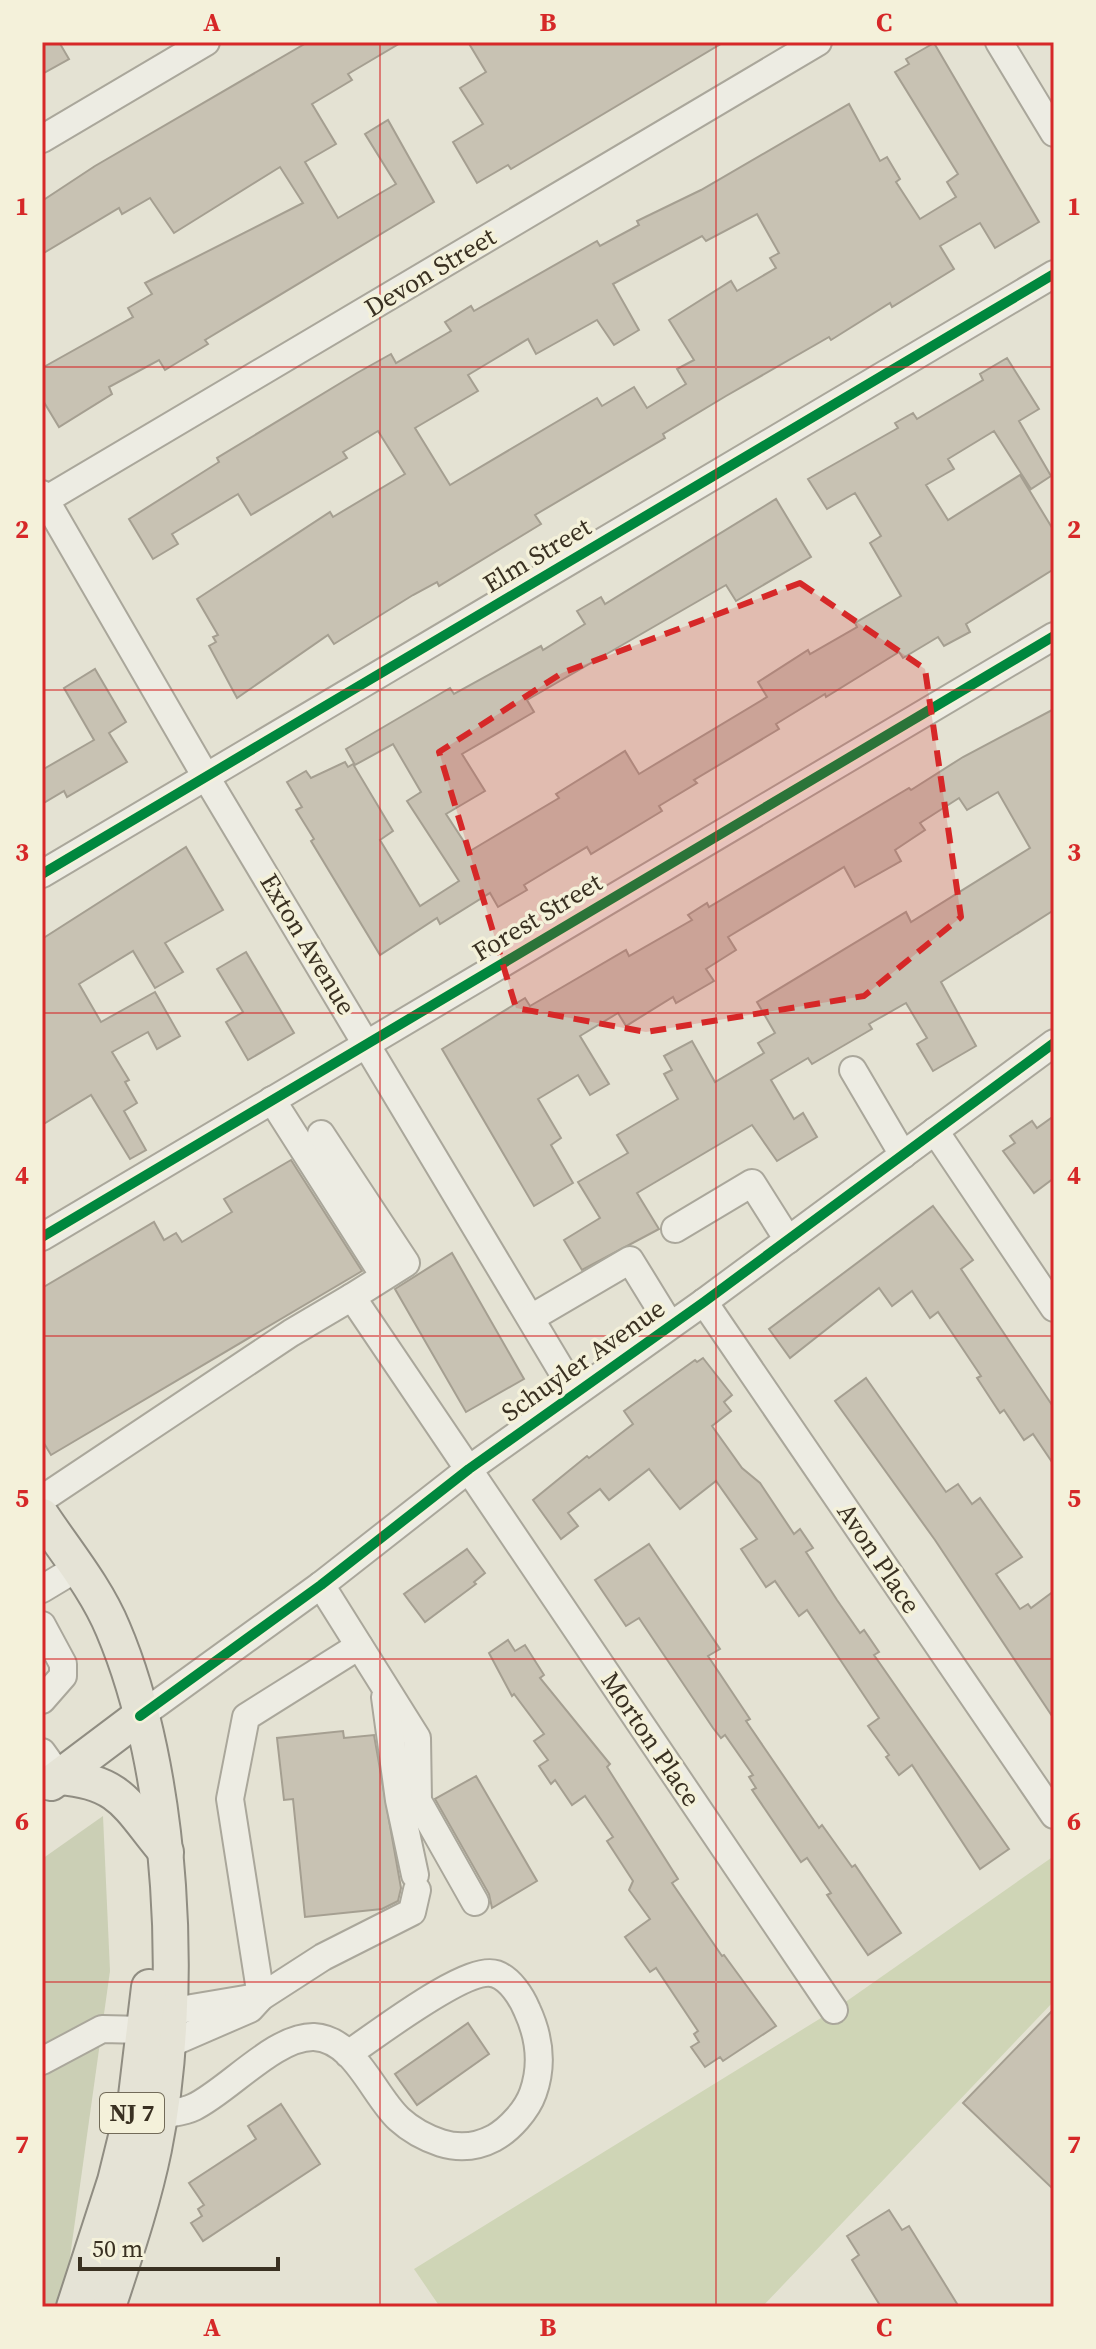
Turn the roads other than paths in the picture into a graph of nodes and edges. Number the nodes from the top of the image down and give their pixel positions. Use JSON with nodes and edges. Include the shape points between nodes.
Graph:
{"nodes":[{"id":1,"x":206,"y":42,"type":"edge"},
{"id":2,"x":818,"y":42,"type":"edge"},
{"id":3,"x":999,"y":42,"type":"edge"},
{"id":4,"x":1054,"y":133,"type":"edge"},
{"id":5,"x":42,"y":139,"type":"edge"},
{"id":6,"x":1054,"y":274,"type":"edge"},
{"id":7,"x":43,"y":499,"type":"edge"},
{"id":8,"x":1054,"y":636,"type":"edge"},
{"id":9,"x":206,"y":777,"type":"junction"},
{"id":10,"x":42,"y":874,"type":"edge"},
{"id":11,"x":367,"y":1043,"type":"junction"},
{"id":12,"x":1054,"y":1043,"type":"edge"},
{"id":13,"x":853,"y":1070,"type":"dead end"},
{"id":14,"x":272,"y":1100,"type":"junction"},
{"id":15,"x":935,"y":1131,"type":"junction"},
{"id":16,"x":321,"y":1134,"type":"dead end"},
{"id":17,"x":903,"y":1155,"type":"junction"},
{"id":18,"x":675,"y":1229,"type":"dead end"},
{"id":19,"x":42,"y":1237,"type":"edge"},
{"id":20,"x":788,"y":1240,"type":"junction"},
{"id":21,"x":384,"y":1276,"type":"junction"},
{"id":22,"x":352,"y":1297,"type":"junction"},
{"id":23,"x":704,"y":1302,"type":"junction"},
{"id":24,"x":1054,"y":1308,"type":"edge"},
{"id":25,"x":531,"y":1318,"type":"junction"},
{"id":26,"x":670,"y":1325,"type":"junction"},
{"id":27,"x":575,"y":1393,"type":"junction"},
{"id":28,"x":469,"y":1469,"type":"junction"},
{"id":29,"x":42,"y":1499,"type":"edge"},
{"id":30,"x":42,"y":1516,"type":"edge"},
{"id":31,"x":77,"y":1568,"type":"junction"},
{"id":32,"x":321,"y":1585,"type":"junction"},
{"id":33,"x":42,"y":1589,"type":"edge"},
{"id":34,"x":42,"y":1625,"type":"edge"},
{"id":35,"x":359,"y":1646,"type":"junction"},
{"id":36,"x":383,"y":1684,"type":"junction"},
{"id":37,"x":42,"y":1700,"type":"edge"},
{"id":38,"x":140,"y":1716,"type":"junction"},
{"id":39,"x":48,"y":1773,"type":"edge"},
{"id":40,"x":1054,"y":1815,"type":"edge"},
{"id":41,"x":166,"y":1852,"type":"junction"},
{"id":42,"x":475,"y":1902,"type":"dead end"},
{"id":43,"x":261,"y":1997,"type":"junction"},
{"id":44,"x":834,"y":2010,"type":"dead end"},
{"id":45,"x":160,"y":2029,"type":"junction"},
{"id":46,"x":348,"y":2054,"type":"junction"},
{"id":47,"x":42,"y":2061,"type":"edge"},
{"id":48,"x":159,"y":2116,"type":"junction"},
{"id":49,"x":74,"y":2307,"type":"edge"},
{"id":50,"x":108,"y":2307,"type":"edge"}],
"edges":[{"from":1,"to":5,"type":"street"},
{"from":2,"to":7,"type":"street","name":"Devon Street"},
{"from":3,"to":4,"type":"street"},
{"from":6,"to":9,"type":"street","name":"Elm Street"},
{"from":7,"to":9,"type":"street","name":"Exton Avenue"},
{"from":8,"to":11,"type":"street","name":"Forest Street"},
{"from":9,"to":10,"type":"street","name":"Elm Street"},
{"from":9,"to":11,"type":"street","name":"Exton Avenue"},
{"from":11,"to":14,"type":"street","name":"Forest Street"},
{"from":11,"to":25,"type":"street","name":"Exton Avenue"},
{"from":12,"to":15,"type":"street","name":"Schuyler Avenue"},
{"from":13,"to":17,"type":"street"},
{"from":14,"to":19,"type":"street","name":"Forest Street"},
{"from":14,"to":21,"type":"street"},
{"from":15,"to":17,"type":"street","name":"Schuyler Avenue"},
{"from":15,"to":24,"type":"street"},
{"from":16,"to":21,"type":"street","via":[[406,1263]]},
{"from":17,"to":20,"type":"street","name":"Schuyler Avenue"},
{"from":18,"to":20,"type":"street","via":[[752,1183]]},
{"from":20,"to":23,"type":"street","name":"Schuyler Avenue"},
{"from":21,"to":22,"type":"street"},
{"from":22,"to":28,"type":"street","name":"Morton Place"},
{"from":22,"to":29,"type":"street"},
{"from":23,"to":26,"type":"street","name":"Schuyler Avenue"},
{"from":23,"to":40,"type":"street","name":"Avon Place"},
{"from":25,"to":26,"type":"street","via":[[630,1260]]},
{"from":25,"to":27,"type":"street","name":"Exton Avenue"},
{"from":26,"to":27,"type":"street","name":"Schuyler Avenue"},
{"from":27,"to":28,"type":"street","name":"Schuyler Avenue"},
{"from":28,"to":32,"type":"street","name":"Schuyler Avenue"},
{"from":28,"to":44,"type":"street","name":"Morton Place"},
{"from":30,"to":31,"type":"main road","number":"NJ 7"},
{"from":31,"to":33,"type":"street"},
{"from":31,"to":38,"type":"main road","number":"NJ 7","via":[[113,1627]]},
{"from":32,"to":35,"type":"street"},
{"from":32,"to":38,"type":"street","name":"Schuyler Avenue"},
{"from":34,"to":37,"type":"street","via":[[63,1664],[63,1676]]},
{"from":35,"to":36,"type":"street"},
{"from":35,"to":43,"type":"street","via":[[246,1717],[230,1799]]},
{"from":36,"to":42,"type":"street","via":[[417,1738],[418,1801]]},
{"from":36,"to":43,"type":"street","via":[[416,1882],[412,1912],[323,1957]]},
{"from":38,"to":39,"type":"main road","name":"Schuyler Avenue"},
{"from":38,"to":41,"type":"main road","number":"NJ 7"},
{"from":39,"to":41,"type":"main road","via":[[114,1789]]},
{"from":41,"to":45,"type":"main road","number":"NJ 7","via":[[168,1913]]},
{"from":43,"to":45,"type":"street","via":[[250,2009]]},
{"from":45,"to":47,"type":"street","via":[[102,2029]]},
{"from":45,"to":48,"type":"main road","number":"NJ 7"},
{"from":45,"to":49,"type":"main road","number":"NJ 7"},
{"from":46,"to":46,"type":"street","via":[[399,2119],[428,2138],[457,2147],[500,2135],[531,2099],[539,2068],[535,2033],[522,2001],[508,1982],[485,1973],[446,1990]]},
{"from":46,"to":48,"type":"street","via":[[328,2040],[295,2040],[193,2107]]},
{"from":48,"to":50,"type":"main road","number":"NJ 7","via":[[136,2224]]}]}
